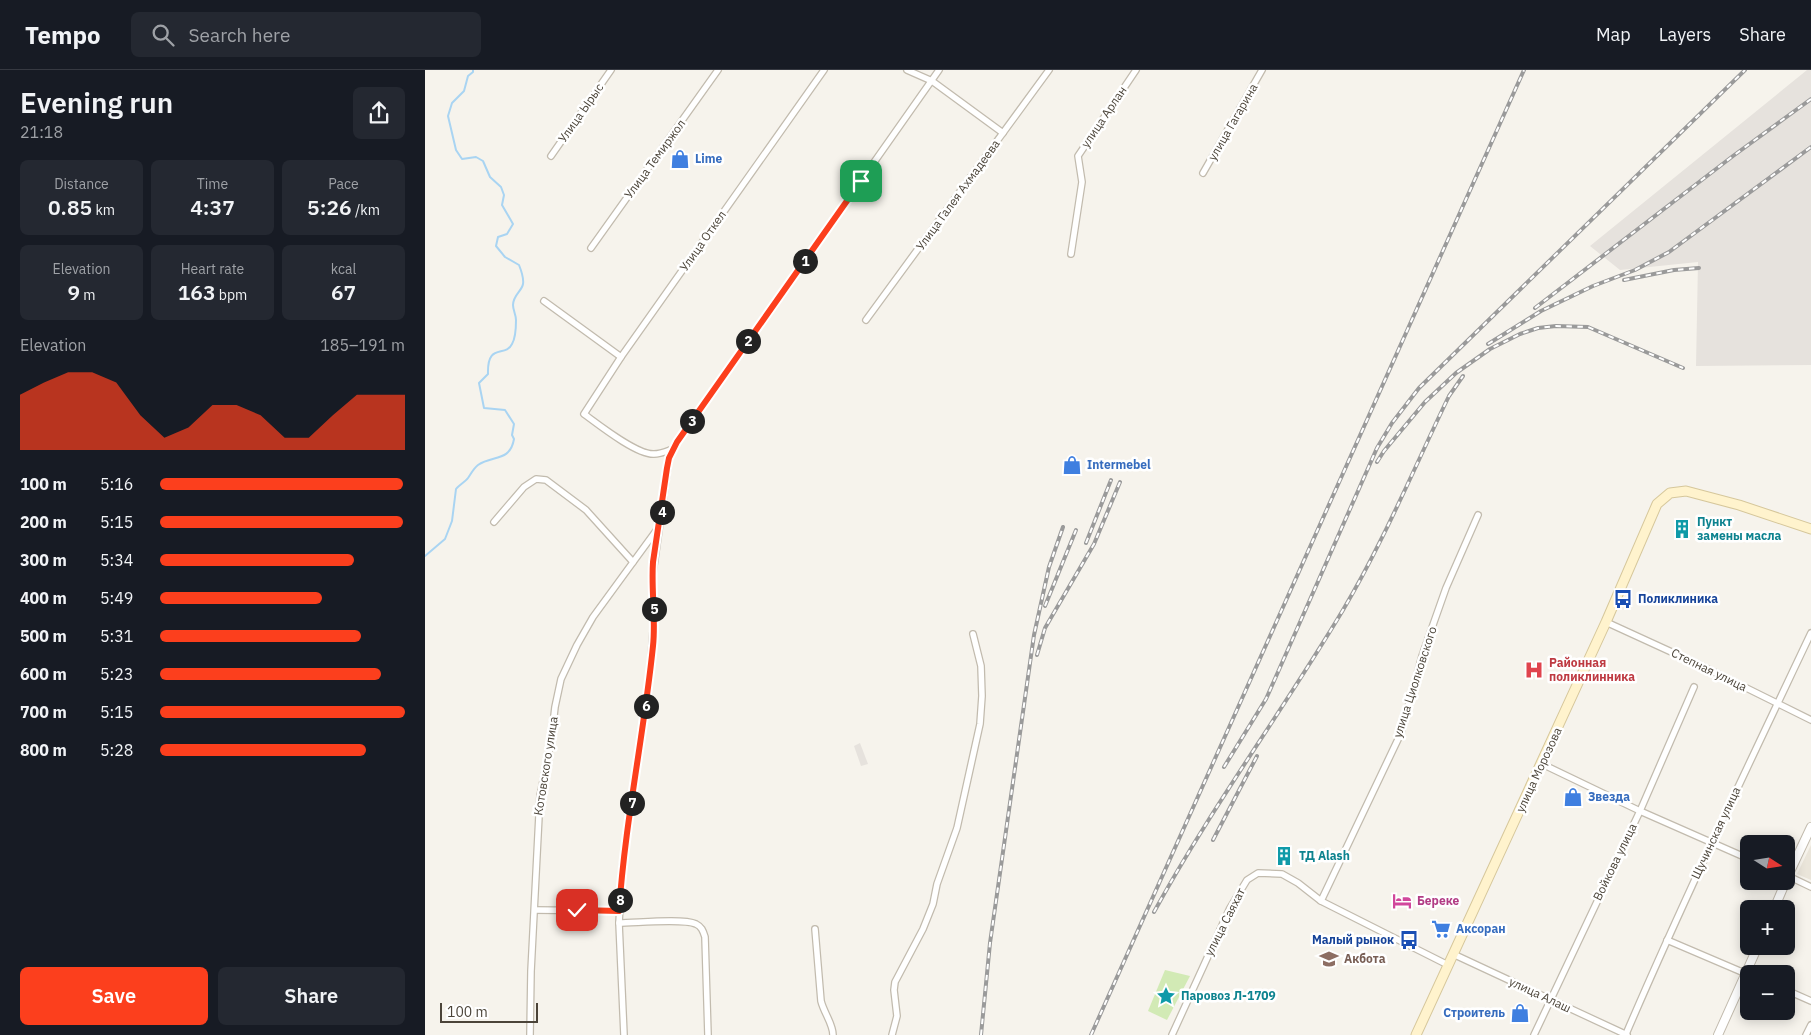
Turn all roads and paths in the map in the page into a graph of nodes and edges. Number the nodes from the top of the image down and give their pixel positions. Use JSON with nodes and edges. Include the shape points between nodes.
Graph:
{"nodes":[{"id":1,"x":611,"y":70,"type":"edge"},
{"id":2,"x":718,"y":70,"type":"edge"},
{"id":3,"x":824,"y":70,"type":"edge"},
{"id":4,"x":907,"y":70,"type":"edge"},
{"id":5,"x":939,"y":70,"type":"edge"},
{"id":6,"x":1049,"y":70,"type":"edge"},
{"id":7,"x":1136,"y":70,"type":"edge"},
{"id":8,"x":1262,"y":70,"type":"edge"},
{"id":9,"x":932,"y":81,"type":"junction"},
{"id":10,"x":1003,"y":133,"type":"junction"},
{"id":11,"x":551,"y":156,"type":"dead end"},
{"id":12,"x":1203,"y":173,"type":"dead end"},
{"id":13,"x":591,"y":248,"type":"dead end"},
{"id":14,"x":1071,"y":254,"type":"dead end"},
{"id":15,"x":544,"y":301,"type":"dead end"},
{"id":16,"x":866,"y":320,"type":"dead end"},
{"id":17,"x":621,"y":357,"type":"junction"},
{"id":18,"x":673,"y":449,"type":"junction"},
{"id":19,"x":1477,"y":515,"type":"dead end"},
{"id":20,"x":494,"y":522,"type":"dead end"},
{"id":21,"x":659,"y":527,"type":"junction"},
{"id":22,"x":1811,"y":529,"type":"edge"},
{"id":23,"x":633,"y":562,"type":"junction"},
{"id":24,"x":1606,"y":622,"type":"junction"},
{"id":25,"x":1811,"y":633,"type":"edge"},
{"id":26,"x":973,"y":634,"type":"dead end"},
{"id":27,"x":1694,"y":687,"type":"dead end"},
{"id":28,"x":1778,"y":703,"type":"junction"},
{"id":29,"x":1811,"y":720,"type":"edge"},
{"id":30,"x":1541,"y":764,"type":"junction"},
{"id":31,"x":1639,"y":810,"type":"junction"},
{"id":32,"x":1811,"y":827,"type":"edge"},
{"id":33,"x":1711,"y":843,"type":"junction"},
{"id":34,"x":1740,"y":855,"type":"edge"},
{"id":35,"x":1795,"y":861,"type":"edge"},
{"id":36,"x":1795,"y":881,"type":"edge"},
{"id":37,"x":1811,"y":887,"type":"edge"},
{"id":38,"x":1321,"y":901,"type":"junction"},
{"id":39,"x":535,"y":910,"type":"junction"},
{"id":40,"x":619,"y":911,"type":"junction"},
{"id":41,"x":619,"y":923,"type":"junction"},
{"id":42,"x":815,"y":929,"type":"dead end"},
{"id":43,"x":1667,"y":940,"type":"junction"},
{"id":44,"x":1453,"y":954,"type":"junction"},
{"id":45,"x":1448,"y":965,"type":"junction"},
{"id":46,"x":1740,"y":971,"type":"edge"},
{"id":47,"x":1740,"y":989,"type":"edge"},
{"id":48,"x":1795,"y":994,"type":"edge"},
{"id":49,"x":1550,"y":999,"type":"junction"},
{"id":50,"x":1811,"y":1001,"type":"edge"},
{"id":51,"x":1811,"y":1025,"type":"edge"},
{"id":52,"x":530,"y":1035,"type":"edge"},
{"id":53,"x":624,"y":1035,"type":"edge"},
{"id":54,"x":708,"y":1035,"type":"edge"},
{"id":55,"x":833,"y":1035,"type":"edge"},
{"id":56,"x":892,"y":1035,"type":"edge"},
{"id":57,"x":1172,"y":1035,"type":"edge"},
{"id":58,"x":1416,"y":1035,"type":"edge"},
{"id":59,"x":1534,"y":1035,"type":"edge"},
{"id":60,"x":1627,"y":1035,"type":"edge"},
{"id":61,"x":1718,"y":1035,"type":"edge"},
{"id":62,"x":1806,"y":1035,"type":"edge"}],
"edges":[{"from":1,"to":11,"type":"street","name":"Улица Ырыс"},
{"from":2,"to":13,"type":"street","name":"Улица Темиржол"},
{"from":3,"to":17,"type":"street","name":"Улица Откел"},
{"from":4,"to":9,"type":"street"},
{"from":5,"to":9,"type":"street"},
{"from":6,"to":10,"type":"street","name":"Улица Галея Ахмадеева"},
{"from":7,"to":14,"type":"street","name":"улица Арлан","via":[[1078,156],[1082,182]]},
{"from":8,"to":12,"type":"street","name":"улица Гагарина"},
{"from":9,"to":10,"type":"street"},
{"from":9,"to":18,"type":"street"},
{"from":10,"to":16,"type":"street","name":"Улица Галея Ахмадеева"},
{"from":15,"to":17,"type":"street"},
{"from":17,"to":18,"type":"street","name":"Улица Откел","via":[[584,414],[615,437],[647,454]]},
{"from":18,"to":21,"type":"street"},
{"from":19,"to":38,"type":"street","name":"улица Циолковского","via":[[1422,656],[1401,733]]},
{"from":20,"to":23,"type":"street","via":[[524,487],[536,479],[546,480],[586,510]]},
{"from":21,"to":23,"type":"street","name":"Котовского улица"},
{"from":21,"to":40,"type":"street","via":[[652,580],[653,643]]},
{"from":22,"to":24,"type":"main road","name":"улица Морозова","via":[[1686,491],[1670,493],[1657,504]]},
{"from":23,"to":39,"type":"street","name":"Котовского улица","via":[[593,617],[561,680],[539,796]]},
{"from":24,"to":28,"type":"street","name":"Степная улица"},
{"from":24,"to":30,"type":"main road","name":"улица Морозова"},
{"from":25,"to":28,"type":"street","name":"Щучинская улица"},
{"from":26,"to":56,"type":"street","via":[[981,666],[980,724],[957,828],[933,904],[895,982],[897,1016]]},
{"from":27,"to":31,"type":"street","name":"Войкова улица"},
{"from":28,"to":29,"type":"street","name":"Степная улица"},
{"from":28,"to":33,"type":"street","name":"Щучинская улица"},
{"from":30,"to":31,"type":"street"},
{"from":30,"to":44,"type":"main road","name":"улица Морозова"},
{"from":31,"to":33,"type":"street"},
{"from":31,"to":49,"type":"street","name":"Войкова улица"},
{"from":32,"to":35,"type":"street"},
{"from":33,"to":34,"type":"street"},
{"from":33,"to":43,"type":"street","name":"Щучинская улица"},
{"from":36,"to":37,"type":"street"},
{"from":38,"to":45,"type":"street","name":"улица Саяхат"},
{"from":38,"to":57,"type":"street","name":"улица Саяхат","via":[[1282,874],[1258,872],[1247,880],[1230,908]]},
{"from":39,"to":40,"type":"street"},
{"from":39,"to":52,"type":"street","name":"Котовского улица"},
{"from":40,"to":41,"type":"street"},
{"from":41,"to":53,"type":"street"},
{"from":41,"to":54,"type":"street","via":[[681,922],[696,924],[703,929]]},
{"from":42,"to":55,"type":"street","via":[[821,1001]]},
{"from":43,"to":46,"type":"street"},
{"from":43,"to":60,"type":"street","name":"Щучинская улица"},
{"from":44,"to":45,"type":"main road","name":"улица Морозова"},
{"from":44,"to":49,"type":"street","name":"улица Алаш"},
{"from":45,"to":58,"type":"main road","name":"улица Морозова"},
{"from":47,"to":61,"type":"street"},
{"from":48,"to":50,"type":"street"},
{"from":49,"to":59,"type":"street","name":"Войкова улица"},
{"from":49,"to":60,"type":"street","name":"улица Алаш"},
{"from":51,"to":62,"type":"street"}]}
